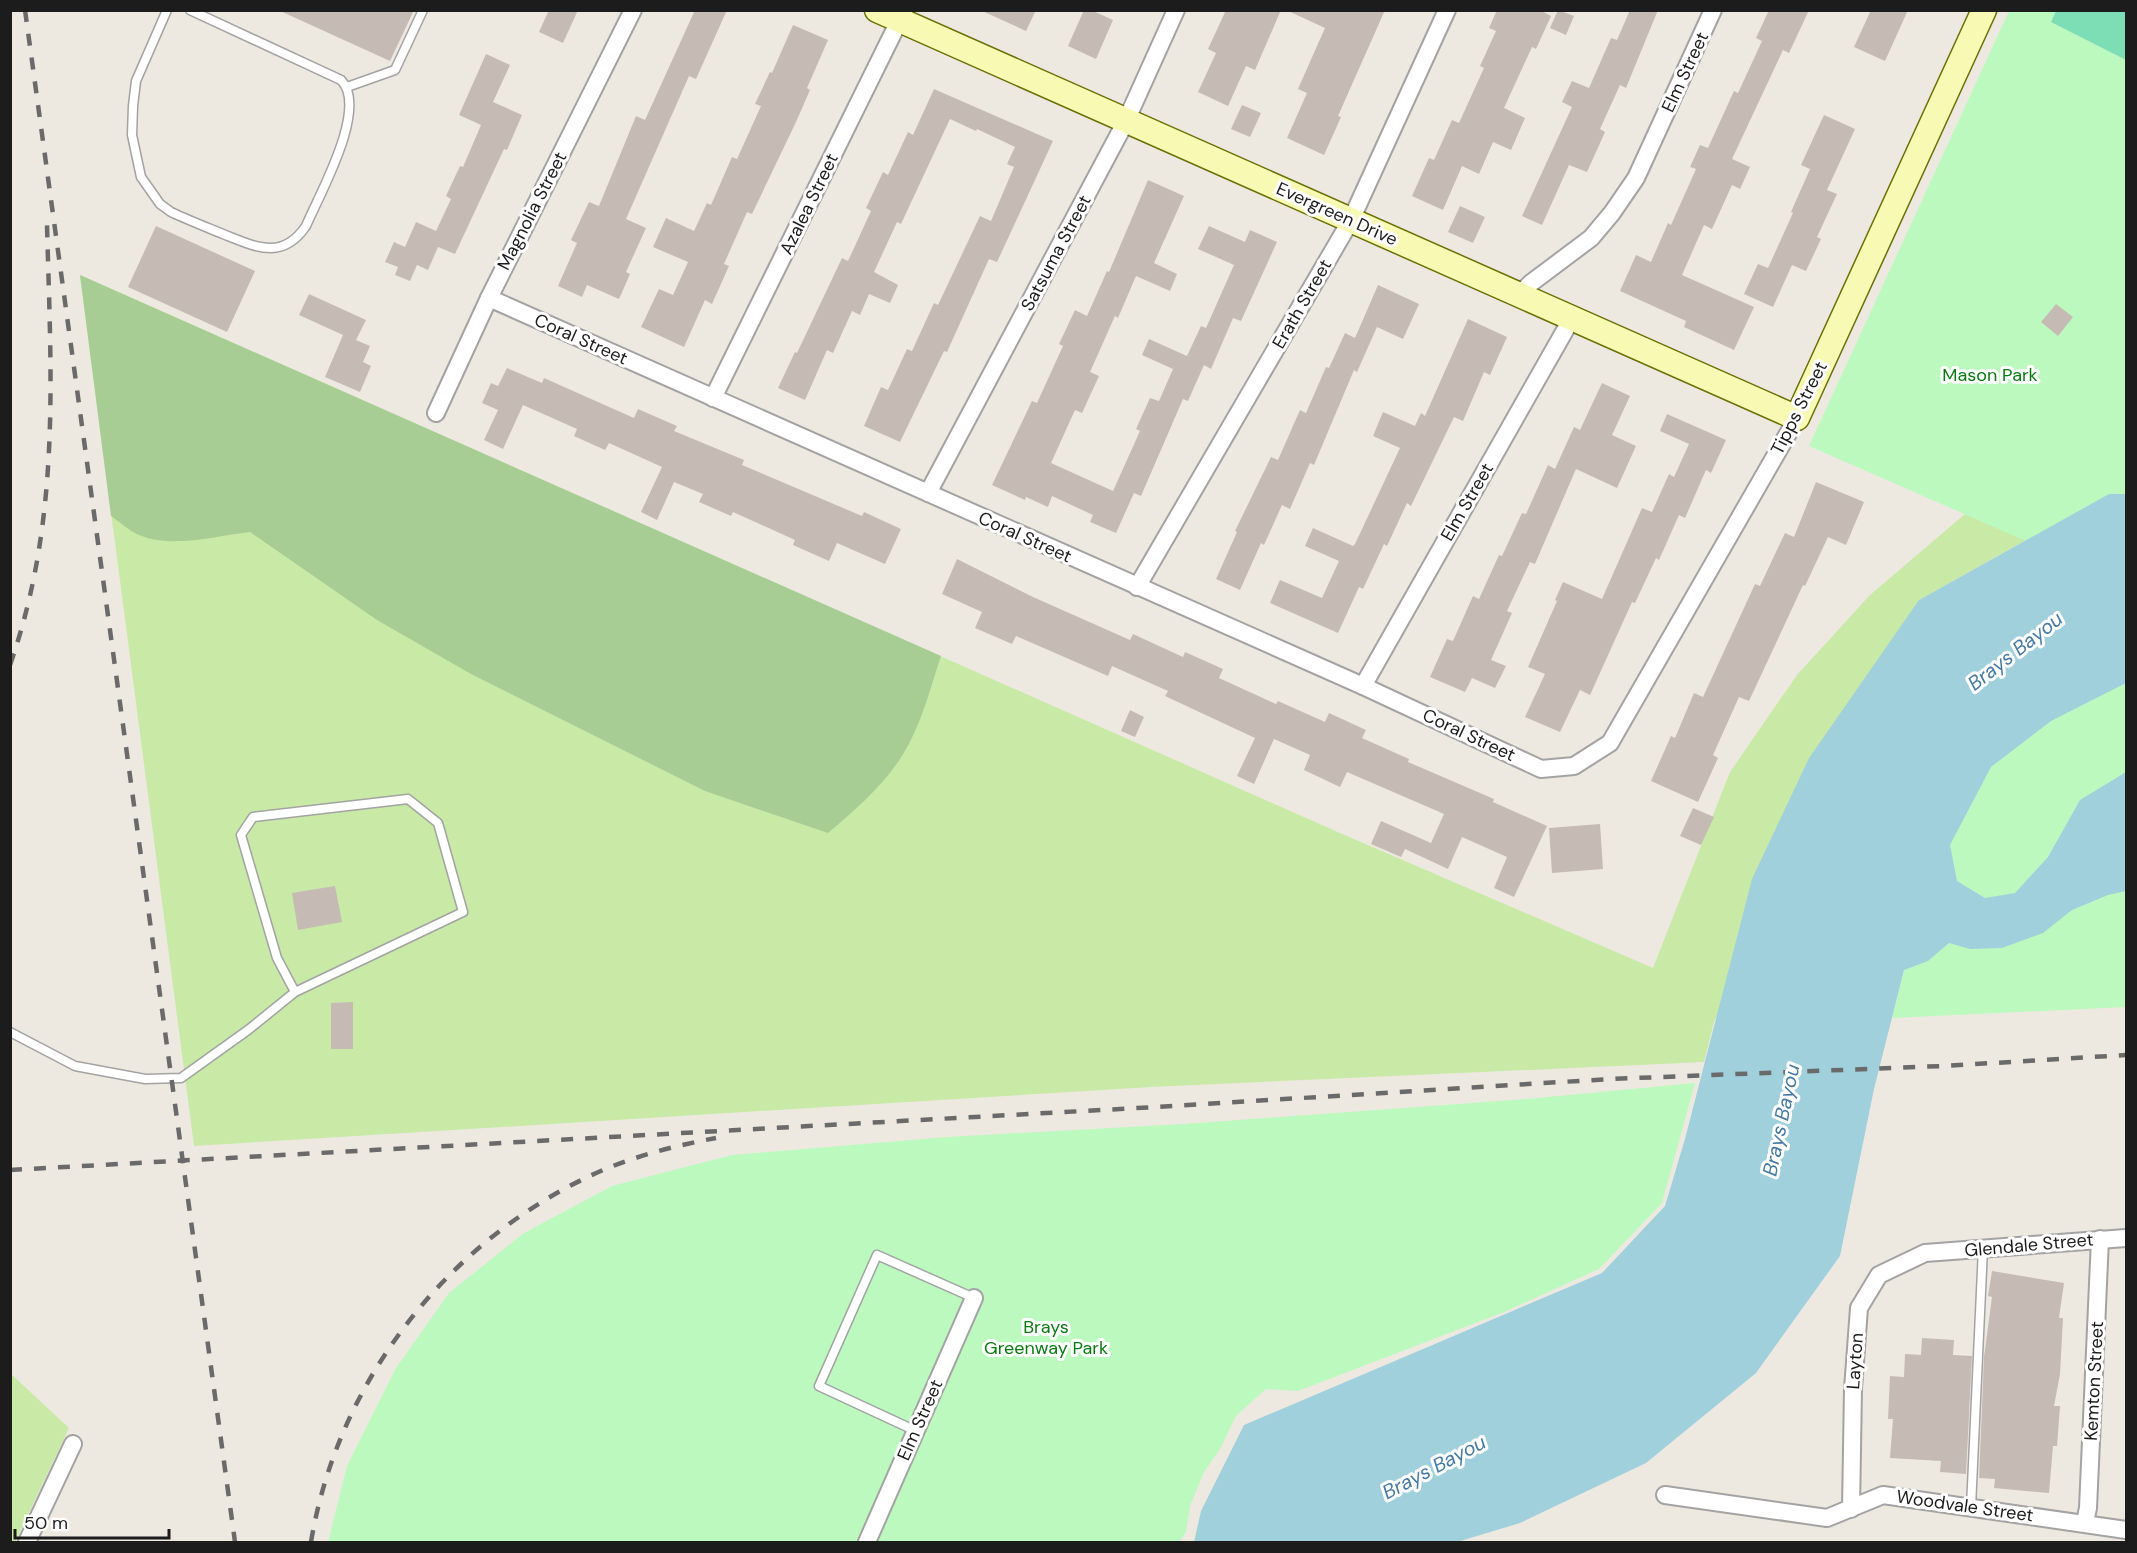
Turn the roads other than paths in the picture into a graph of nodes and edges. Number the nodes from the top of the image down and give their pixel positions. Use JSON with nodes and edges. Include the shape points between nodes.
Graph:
{"nodes":[{"id":1,"x":167,"y":10,"type":"edge"},
{"id":2,"x":190,"y":10,"type":"edge"},
{"id":3,"x":423,"y":10,"type":"edge"},
{"id":4,"x":633,"y":10,"type":"edge"},
{"id":5,"x":877,"y":10,"type":"edge"},
{"id":6,"x":1176,"y":10,"type":"edge"},
{"id":7,"x":1447,"y":10,"type":"edge"},
{"id":8,"x":1713,"y":10,"type":"edge"},
{"id":9,"x":1984,"y":10,"type":"edge"},
{"id":10,"x":902,"y":15,"type":"edge"},
{"id":11,"x":347,"y":87,"type":"junction"},
{"id":12,"x":1126,"y":121,"type":"junction"},
{"id":13,"x":1351,"y":220,"type":"junction"},
{"id":14,"x":1519,"y":295,"type":"junction"},
{"id":15,"x":489,"y":298,"type":"junction"},
{"id":16,"x":1572,"y":318,"type":"junction"},
{"id":17,"x":713,"y":398,"type":"junction"},
{"id":18,"x":436,"y":413,"type":"dead end"},
{"id":19,"x":1797,"y":418,"type":"junction"},
{"id":20,"x":928,"y":493,"type":"junction"},
{"id":21,"x":1137,"y":587,"type":"junction"},
{"id":22,"x":1363,"y":686,"type":"junction"},
{"id":23,"x":1563,"y":767,"type":"joint"},
{"id":24,"x":295,"y":992,"type":"junction"},
{"id":25,"x":10,"y":1032,"type":"edge"},
{"id":26,"x":2127,"y":1238,"type":"edge"},
{"id":27,"x":2100,"y":1239,"type":"junction"},
{"id":28,"x":1983,"y":1248,"type":"junction"},
{"id":29,"x":1931,"y":1253,"type":"joint"},
{"id":30,"x":974,"y":1298,"type":"joint"},
{"id":31,"x":916,"y":1431,"type":"junction"},
{"id":32,"x":73,"y":1444,"type":"dead end"},
{"id":33,"x":1665,"y":1495,"type":"dead end"},
{"id":34,"x":1971,"y":1507,"type":"junction"},
{"id":35,"x":1851,"y":1509,"type":"junction"},
{"id":36,"x":2085,"y":1522,"type":"junction"},
{"id":37,"x":2127,"y":1530,"type":"edge"},
{"id":38,"x":27,"y":1542,"type":"edge"},
{"id":39,"x":867,"y":1542,"type":"edge"}],
"edges":[{"from":1,"to":11,"type":"lane","via":[[136,81],[132,135],[141,177],[160,204],[180,217],[258,248],[286,245],[297,238],[306,226],[344,138],[349,116]]},
{"from":2,"to":11,"type":"lane","via":[[341,80]]},
{"from":3,"to":11,"type":"lane","via":[[395,70]]},
{"from":4,"to":15,"type":"street","name":"Magnolia Street"},
{"from":5,"to":10,"type":"street","name":"Evergreen Drive"},
{"from":6,"to":12,"type":"street","name":"Satsuma Street"},
{"from":7,"to":13,"type":"street","name":"Erath Street"},
{"from":8,"to":14,"type":"street","name":"Elm Street","via":[[1636,178],[1591,238]]},
{"from":9,"to":19,"type":"street","name":"Tipps Street"},
{"from":10,"to":12,"type":"street","name":"Evergreen Drive"},
{"from":10,"to":17,"type":"street","name":"Azalea Street"},
{"from":12,"to":13,"type":"street","name":"Evergreen Drive"},
{"from":12,"to":20,"type":"street","name":"Satsuma Street"},
{"from":13,"to":14,"type":"street","name":"Evergreen Drive"},
{"from":13,"to":21,"type":"street","name":"Erath Street"},
{"from":14,"to":16,"type":"street","name":"Evergreen Drive"},
{"from":15,"to":17,"type":"street","name":"Coral Street"},
{"from":15,"to":18,"type":"street","name":"Magnolia Street"},
{"from":16,"to":19,"type":"street","name":"Evergreen Drive"},
{"from":16,"to":22,"type":"street","name":"Elm Street"},
{"from":17,"to":20,"type":"street","name":"Coral Street"},
{"from":19,"to":23,"type":"street","name":"Tipps Street","via":[[1610,743],[1574,766]]},
{"from":20,"to":21,"type":"street","name":"Coral Street"},
{"from":21,"to":22,"type":"street","name":"Coral Street"},
{"from":22,"to":23,"type":"street","name":"Coral Street","via":[[1541,769]]},
{"from":24,"to":24,"type":"lane","via":[[463,912],[438,823],[408,799],[253,817],[241,835],[277,958]]},
{"from":24,"to":25,"type":"lane","via":[[182,1078],[171,1080],[75,1066]]},
{"from":26,"to":27,"type":"street","name":"Glendale Street"},
{"from":27,"to":28,"type":"street","name":"Glendale Street"},
{"from":27,"to":36,"type":"street","name":"Kemton Street"},
{"from":28,"to":29,"type":"street","name":"Glendale Street"},
{"from":28,"to":34,"type":"lane"},
{"from":29,"to":35,"type":"street","name":"Layton","via":[[1879,1275],[1859,1308],[1852,1389]]},
{"from":30,"to":31,"type":"street","name":"Elm Street"},
{"from":30,"to":31,"type":"lane","via":[[877,1255],[832,1356],[819,1386]]},
{"from":31,"to":39,"type":"street","name":"Elm Street"},
{"from":32,"to":38,"type":"street"},
{"from":33,"to":35,"type":"street","name":"Woodvale Street","via":[[1827,1518]]},
{"from":34,"to":35,"type":"street","name":"Woodvale Street","via":[[1883,1495]]},
{"from":34,"to":36,"type":"street","name":"Woodvale Street"},
{"from":36,"to":37,"type":"street","name":"Woodvale Street"}]}
